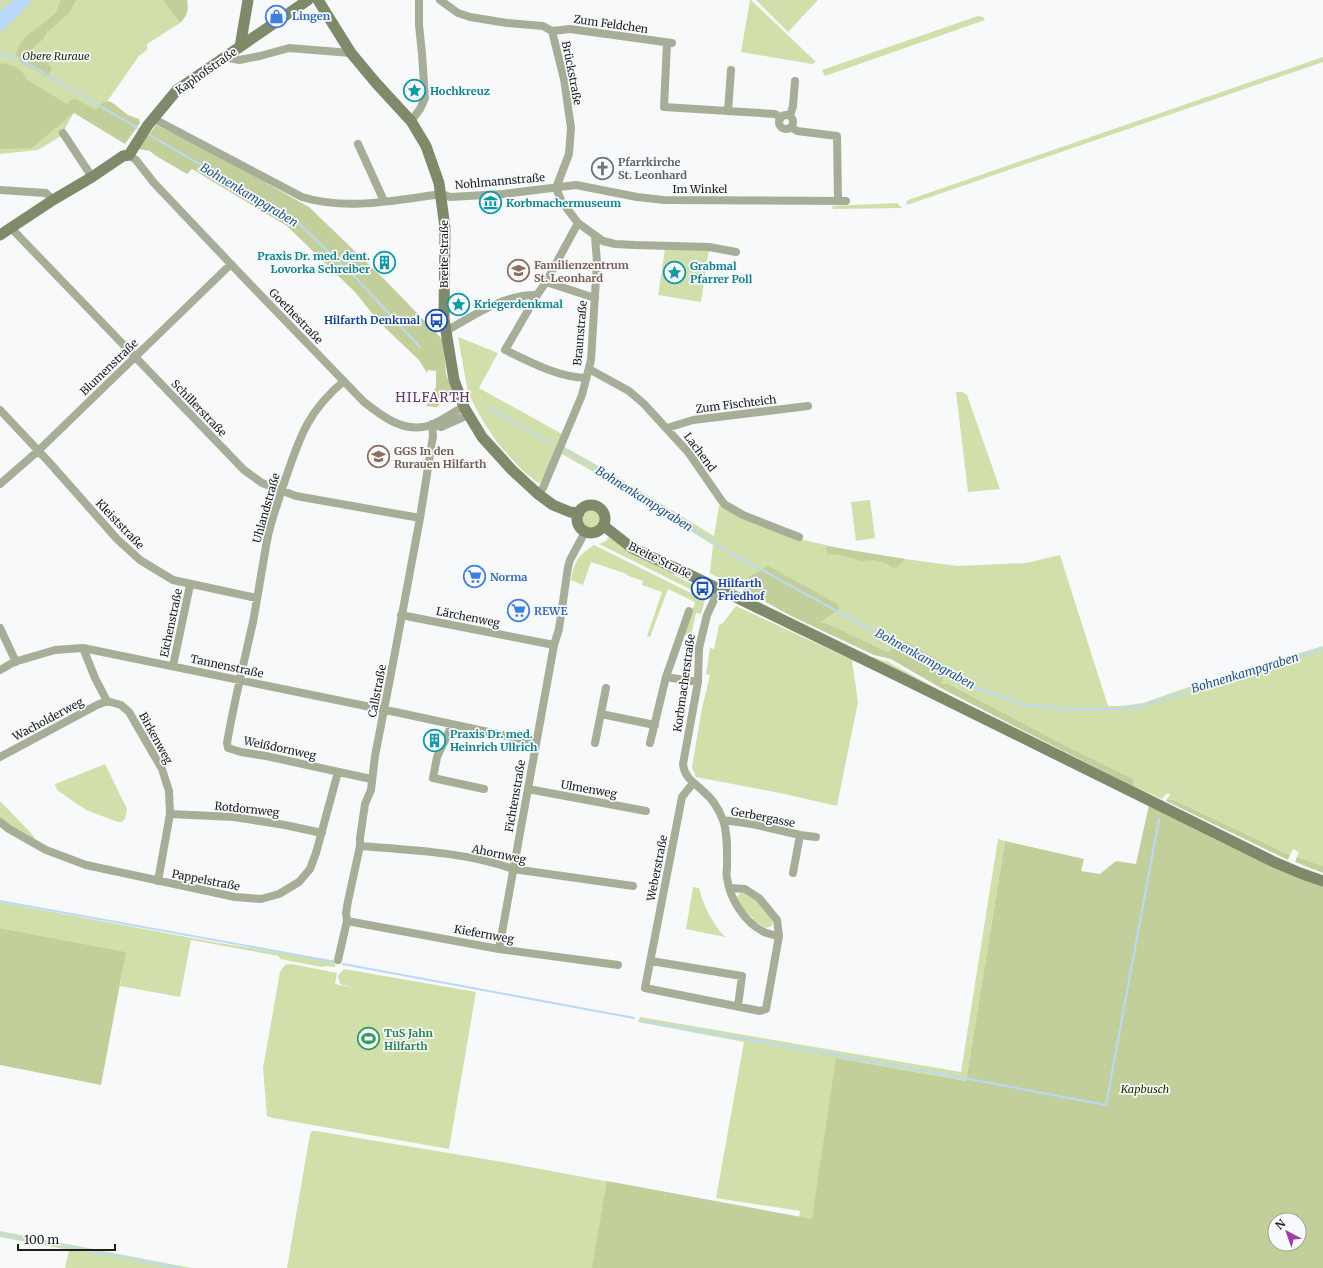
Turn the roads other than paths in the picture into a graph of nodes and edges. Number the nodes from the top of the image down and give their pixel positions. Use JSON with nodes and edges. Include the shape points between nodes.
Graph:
{"nodes":[{"id":1,"x":248,"y":0,"type":"edge"},
{"id":2,"x":308,"y":0,"type":"edge"},
{"id":3,"x":318,"y":0,"type":"edge"},
{"id":4,"x":418,"y":0,"type":"edge"},
{"id":5,"x":440,"y":0,"type":"edge"},
{"id":6,"x":552,"y":31,"type":"junction"},
{"id":7,"x":240,"y":47,"type":"junction"},
{"id":8,"x":351,"y":53,"type":"junction"},
{"id":9,"x":224,"y":57,"type":"junction"},
{"id":10,"x":731,"y":70,"type":"dead end"},
{"id":11,"x":795,"y":81,"type":"dead end"},
{"id":12,"x":728,"y":111,"type":"junction"},
{"id":13,"x":790,"y":116,"type":"junction"},
{"id":14,"x":781,"y":118,"type":"junction"},
{"id":15,"x":151,"y":121,"type":"junction"},
{"id":16,"x":411,"y":121,"type":"junction"},
{"id":17,"x":791,"y":127,"type":"junction"},
{"id":18,"x":63,"y":133,"type":"dead end"},
{"id":19,"x":358,"y":144,"type":"dead end"},
{"id":20,"x":128,"y":155,"type":"junction"},
{"id":21,"x":92,"y":177,"type":"junction"},
{"id":22,"x":556,"y":188,"type":"junction"},
{"id":23,"x":0,"y":190,"type":"edge"},
{"id":24,"x":442,"y":194,"type":"junction"},
{"id":25,"x":53,"y":200,"type":"junction"},
{"id":26,"x":384,"y":201,"type":"junction"},
{"id":27,"x":578,"y":223,"type":"junction"},
{"id":28,"x":11,"y":228,"type":"junction"},
{"id":29,"x":0,"y":235,"type":"edge"},
{"id":30,"x":595,"y":237,"type":"junction"},
{"id":31,"x":736,"y":252,"type":"dead end"},
{"id":32,"x":231,"y":264,"type":"junction"},
{"id":33,"x":546,"y":282,"type":"junction"},
{"id":34,"x":536,"y":295,"type":"junction"},
{"id":35,"x":595,"y":298,"type":"junction"},
{"id":36,"x":446,"y":331,"type":"junction"},
{"id":37,"x":135,"y":357,"type":"junction"},
{"id":38,"x":588,"y":369,"type":"junction"},
{"id":39,"x":586,"y":378,"type":"junction"},
{"id":40,"x":344,"y":381,"type":"junction"},
{"id":41,"x":808,"y":406,"type":"dead end"},
{"id":42,"x":0,"y":410,"type":"edge"},
{"id":43,"x":466,"y":411,"type":"junction"},
{"id":44,"x":432,"y":424,"type":"junction"},
{"id":45,"x":667,"y":428,"type":"junction"},
{"id":46,"x":38,"y":451,"type":"junction"},
{"id":47,"x":0,"y":484,"type":"edge"},
{"id":48,"x":282,"y":490,"type":"junction"},
{"id":49,"x":538,"y":494,"type":"junction"},
{"id":50,"x":579,"y":513,"type":"junction"},
{"id":51,"x":420,"y":518,"type":"junction"},
{"id":52,"x":604,"y":526,"type":"junction"},
{"id":53,"x":584,"y":532,"type":"junction"},
{"id":54,"x":799,"y":538,"type":"dead end"},
{"id":55,"x":190,"y":585,"type":"junction"},
{"id":56,"x":719,"y":589,"type":"junction"},
{"id":57,"x":257,"y":598,"type":"junction"},
{"id":58,"x":689,"y":611,"type":"dead end"},
{"id":59,"x":402,"y":615,"type":"junction"},
{"id":60,"x":0,"y":628,"type":"edge"},
{"id":61,"x":554,"y":645,"type":"junction"},
{"id":62,"x":83,"y":648,"type":"junction"},
{"id":63,"x":16,"y":662,"type":"junction"},
{"id":64,"x":173,"y":666,"type":"junction"},
{"id":65,"x":0,"y":670,"type":"edge"},
{"id":66,"x":666,"y":677,"type":"junction"},
{"id":67,"x":239,"y":680,"type":"junction"},
{"id":68,"x":698,"y":682,"type":"junction"},
{"id":69,"x":606,"y":688,"type":"dead end"},
{"id":70,"x":107,"y":701,"type":"junction"},
{"id":71,"x":384,"y":709,"type":"junction"},
{"id":72,"x":601,"y":714,"type":"junction"},
{"id":73,"x":451,"y":724,"type":"junction"},
{"id":74,"x":655,"y":725,"type":"junction"},
{"id":75,"x":535,"y":742,"type":"junction"},
{"id":76,"x":595,"y":742,"type":"dead end"},
{"id":77,"x":650,"y":743,"type":"dead end"},
{"id":78,"x":0,"y":757,"type":"edge"},
{"id":79,"x":338,"y":772,"type":"junction"},
{"id":80,"x":371,"y":779,"type":"junction"},
{"id":81,"x":693,"y":783,"type":"junction"},
{"id":82,"x":484,"y":789,"type":"dead end"},
{"id":83,"x":528,"y":789,"type":"junction"},
{"id":84,"x":646,"y":810,"type":"dead end"},
{"id":85,"x":170,"y":814,"type":"junction"},
{"id":86,"x":723,"y":820,"type":"junction"},
{"id":87,"x":0,"y":822,"type":"edge"},
{"id":88,"x":322,"y":834,"type":"junction"},
{"id":89,"x":800,"y":834,"type":"junction"},
{"id":90,"x":816,"y":837,"type":"dead end"},
{"id":91,"x":360,"y":846,"type":"junction"},
{"id":92,"x":513,"y":869,"type":"junction"},
{"id":93,"x":793,"y":874,"type":"dead end"},
{"id":94,"x":158,"y":881,"type":"junction"},
{"id":95,"x":1323,"y":881,"type":"edge"},
{"id":96,"x":633,"y":886,"type":"dead end"},
{"id":97,"x":730,"y":888,"type":"junction"},
{"id":98,"x":347,"y":921,"type":"junction"},
{"id":99,"x":779,"y":936,"type":"junction"},
{"id":100,"x":499,"y":949,"type":"junction"},
{"id":101,"x":338,"y":960,"type":"dead end"},
{"id":102,"x":651,"y":960,"type":"junction"},
{"id":103,"x":618,"y":965,"type":"dead end"},
{"id":104,"x":738,"y":1006,"type":"junction"}],
"edges":[{"from":1,"to":7,"type":"main road"},
{"from":2,"to":7,"type":"main road","name":"Kaphofstraße"},
{"from":3,"to":8,"type":"main road","name":"Breite Straße"},
{"from":4,"to":16,"type":"street","via":[[425,98]]},
{"from":5,"to":6,"type":"street","name":"Brückstraße","via":[[458,13],[470,17],[543,26]]},
{"from":6,"to":12,"type":"street","name":"Zum Feldchen","via":[[570,29],[670,43],[664,106]]},
{"from":6,"to":22,"type":"street","name":"Brückstraße","via":[[572,128],[569,154]]},
{"from":7,"to":9,"type":"main road","name":"Kaphofstraße"},
{"from":8,"to":9,"type":"street","via":[[289,48],[239,60]]},
{"from":8,"to":16,"type":"main road","name":"Breite Straße"},
{"from":9,"to":15,"type":"main road","name":"Kaphofstraße","via":[[177,90]]},
{"from":10,"to":12,"type":"street"},
{"from":11,"to":13,"type":"street"},
{"from":12,"to":14,"type":"street","name":"Zum Feldchen","via":[[775,114]]},
{"from":13,"to":14,"type":"street","name":"Zum Feldchen","via":[[785,115]]},
{"from":13,"to":17,"type":"street","via":[[793,122]]},
{"from":14,"to":17,"type":"street","via":[[781,127]]},
{"from":15,"to":20,"type":"main road","name":"Kaphofstraße"},
{"from":15,"to":26,"type":"street","name":"Nohlmannstraße","via":[[158,121],[302,197],[340,204]]},
{"from":16,"to":24,"type":"main road","name":"Breite Straße","via":[[426,146]]},
{"from":17,"to":22,"type":"street","name":"Im Winkel","via":[[797,131],[837,136],[842,201],[664,200],[637,198],[576,185]]},
{"from":18,"to":21,"type":"street"},
{"from":19,"to":26,"type":"street"},
{"from":20,"to":21,"type":"main road"},
{"from":20,"to":32,"type":"street","name":"Goethestraße","via":[[136,160],[154,183]]},
{"from":21,"to":25,"type":"main road"},
{"from":22,"to":24,"type":"street","name":"Nohlmannstraße","via":[[450,197]]},
{"from":22,"to":27,"type":"street","name":"Nohlmannstraße","via":[[562,202]]},
{"from":23,"to":25,"type":"street","via":[[46,193]]},
{"from":24,"to":26,"type":"street","name":"Nohlmannstraße"},
{"from":24,"to":36,"type":"main road","name":"Breite Straße","via":[[445,228]]},
{"from":25,"to":28,"type":"main road"},
{"from":27,"to":30,"type":"street","name":"Nohlmannstraße"},
{"from":27,"to":33,"type":"street"},
{"from":28,"to":29,"type":"main road"},
{"from":28,"to":37,"type":"street","name":"Schillerstraße"},
{"from":30,"to":31,"type":"street","name":"Nohlmannstraße","via":[[615,244],[709,247]]},
{"from":30,"to":35,"type":"street","name":"Braunstraße"},
{"from":32,"to":37,"type":"street","name":"Blumenstraße"},
{"from":32,"to":40,"type":"street","name":"Goethestraße"},
{"from":33,"to":34,"type":"street"},
{"from":33,"to":35,"type":"street"},
{"from":34,"to":36,"type":"street","via":[[490,306]]},
{"from":34,"to":39,"type":"street","via":[[505,350],[554,371]]},
{"from":35,"to":38,"type":"street","name":"Braunstraße","via":[[591,360]]},
{"from":36,"to":43,"type":"main road","name":"Breite Straße","via":[[454,380]]},
{"from":37,"to":46,"type":"street","name":"Blumenstraße"},
{"from":37,"to":48,"type":"street","name":"Schillerstraße","via":[[244,470],[262,483]]},
{"from":38,"to":39,"type":"street","name":"Braunstraße"},
{"from":38,"to":45,"type":"street","name":"Lachend","via":[[629,391]]},
{"from":39,"to":49,"type":"street","name":"Braunstraße","via":[[582,395]]},
{"from":40,"to":44,"type":"street","name":"Goethestraße","via":[[364,402],[391,421],[414,427]]},
{"from":40,"to":48,"type":"street","name":"Uhlandstraße","via":[[310,417],[302,432]]},
{"from":41,"to":45,"type":"street","name":"Zum Fischteich","via":[[693,420]]},
{"from":42,"to":46,"type":"street","name":"Kleiststraße"},
{"from":43,"to":44,"type":"street","name":"Goethestraße","via":[[441,426]]},
{"from":43,"to":49,"type":"main road","name":"Breite Straße","via":[[482,438]]},
{"from":44,"to":51,"type":"street","name":"Callstraße","via":[[433,436]]},
{"from":45,"to":54,"type":"street","name":"Lachend","via":[[688,452],[724,504],[743,516]]},
{"from":46,"to":47,"type":"street","name":"Blumenstraße"},
{"from":46,"to":55,"type":"street","name":"Kleiststraße","via":[[117,539],[140,560],[173,580]]},
{"from":48,"to":51,"type":"street","name":"Schillerstraße","via":[[296,496]]},
{"from":48,"to":57,"type":"street","name":"Uhlandstraße","via":[[267,540]]},
{"from":49,"to":50,"type":"main road","name":"Breite Straße","via":[[553,505]]},
{"from":50,"to":52,"type":"main road","via":[[587,506],[598,507],[605,515]]},
{"from":50,"to":53,"type":"main road","via":[[578,525]]},
{"from":51,"to":59,"type":"street","name":"Callstraße"},
{"from":52,"to":53,"type":"main road","via":[[590,534]]},
{"from":52,"to":56,"type":"main road","name":"Breite Straße","via":[[632,548]]},
{"from":53,"to":61,"type":"street","name":"Fichtenstraße","via":[[568,567],[559,629]]},
{"from":55,"to":57,"type":"street","name":"Kleiststraße"},
{"from":55,"to":64,"type":"street","name":"Eichenstraße"},
{"from":56,"to":68,"type":"street","name":"Korbmacherstraße","via":[[707,615],[699,648]]},
{"from":56,"to":95,"type":"main road","name":"Breite Straße","via":[[1272,861]]},
{"from":57,"to":67,"type":"street","name":"Uhlandstraße"},
{"from":58,"to":66,"type":"street"},
{"from":59,"to":61,"type":"street","name":"Lärchenweg"},
{"from":59,"to":71,"type":"street","name":"Callstraße"},
{"from":60,"to":63,"type":"street"},
{"from":61,"to":75,"type":"street","name":"Fichtenstraße"},
{"from":62,"to":63,"type":"street","name":"Tannenstraße","via":[[54,650]]},
{"from":62,"to":64,"type":"street","name":"Tannenstraße"},
{"from":62,"to":70,"type":"street"},
{"from":63,"to":65,"type":"street","name":"Tannenstraße"},
{"from":64,"to":67,"type":"street","name":"Tannenstraße"},
{"from":66,"to":68,"type":"street"},
{"from":66,"to":74,"type":"street"},
{"from":67,"to":71,"type":"street","name":"Tannenstraße"},
{"from":67,"to":79,"type":"street","name":"Weißdornweg","via":[[228,748]]},
{"from":68,"to":81,"type":"street","name":"Korbmacherstraße","via":[[683,764],[684,771]]},
{"from":69,"to":72,"type":"street"},
{"from":70,"to":78,"type":"street","name":"Wacholderweg"},
{"from":70,"to":85,"type":"street","name":"Birkenweg","via":[[121,705],[129,712],[162,769],[169,792]]},
{"from":71,"to":73,"type":"street","name":"Tannenstraße"},
{"from":71,"to":80,"type":"street","name":"Callstraße"},
{"from":72,"to":74,"type":"street"},
{"from":72,"to":76,"type":"street"},
{"from":73,"to":75,"type":"street","name":"Tannenstraße"},
{"from":73,"to":82,"type":"street","via":[[437,757],[433,778]]},
{"from":74,"to":77,"type":"street"},
{"from":75,"to":83,"type":"street","name":"Fichtenstraße"},
{"from":79,"to":80,"type":"street","name":"Weißdornweg"},
{"from":79,"to":88,"type":"street","name":"Pappelstraße"},
{"from":80,"to":91,"type":"street","name":"Callstraße"},
{"from":81,"to":86,"type":"street","name":"Korbmacherstraße","via":[[714,803]]},
{"from":81,"to":102,"type":"street","name":"Weberstraße","via":[[682,797]]},
{"from":83,"to":84,"type":"street","name":"Ulmenweg"},
{"from":83,"to":92,"type":"street","name":"Fichtenstraße"},
{"from":85,"to":88,"type":"street","name":"Rotdornweg","via":[[234,817]]},
{"from":85,"to":94,"type":"street","name":"Birkenweg"},
{"from":86,"to":89,"type":"street","name":"Gerbergasse"},
{"from":86,"to":97,"type":"street","name":"Korbmacherstraße","via":[[726,834],[726,877]]},
{"from":87,"to":94,"type":"street","name":"Pappelstraße","via":[[46,850],[86,865]]},
{"from":88,"to":94,"type":"street","name":"Pappelstraße","via":[[310,869],[299,882],[270,897],[235,897]]},
{"from":89,"to":90,"type":"street","name":"Gerbergasse"},
{"from":89,"to":93,"type":"street","name":"Gerbergasse"},
{"from":91,"to":92,"type":"street","name":"Ahornweg","via":[[421,850]]},
{"from":91,"to":98,"type":"street","name":"Callstraße","via":[[348,901]]},
{"from":92,"to":96,"type":"street","name":"Ahornweg"},
{"from":92,"to":100,"type":"street","name":"Fichtenstraße"},
{"from":97,"to":99,"type":"street","name":"Korbmacherstraße","via":[[740,911],[752,924],[764,932]]},
{"from":97,"to":99,"type":"street","via":[[745,889],[759,898],[777,920]]},
{"from":98,"to":100,"type":"street","name":"Kiefernweg"},
{"from":98,"to":101,"type":"street","name":"Callstraße"},
{"from":99,"to":104,"type":"street","via":[[766,1008],[760,1011]]},
{"from":100,"to":103,"type":"street","name":"Kiefernweg"},
{"from":102,"to":104,"type":"street","via":[[742,976]]},
{"from":102,"to":104,"type":"street","name":"Weberstraße","via":[[645,988]]}]}
